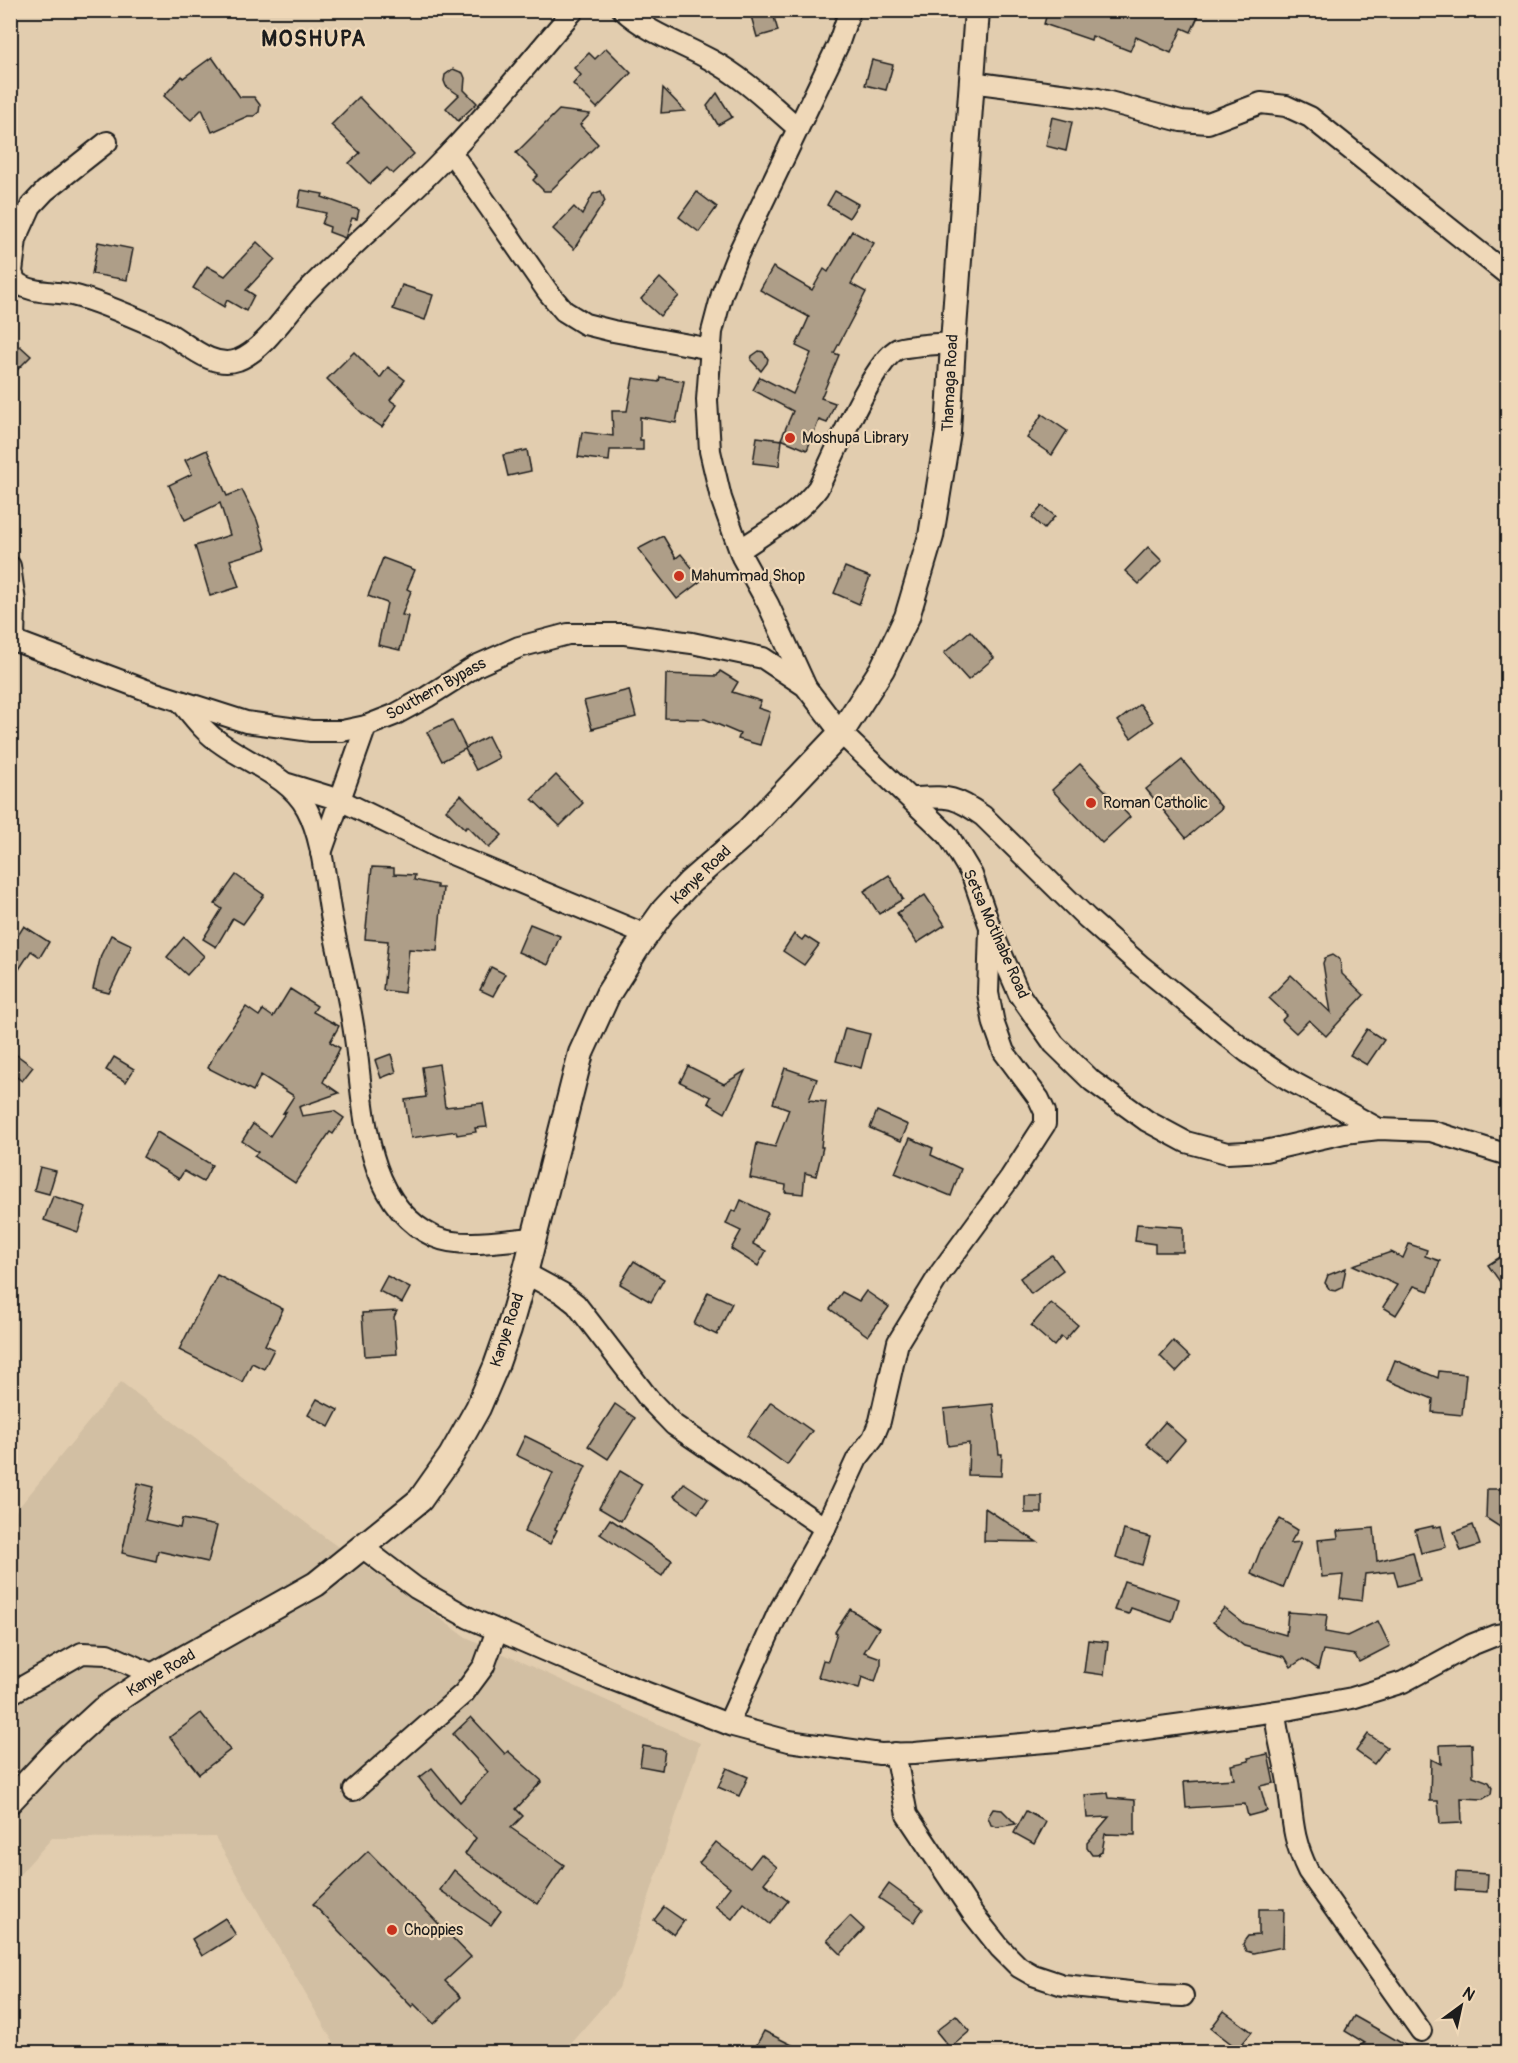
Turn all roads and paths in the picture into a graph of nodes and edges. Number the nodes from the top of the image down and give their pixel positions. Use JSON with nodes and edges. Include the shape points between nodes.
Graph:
{"nodes":[{"id":1,"x":574,"y":10,"type":"edge"},
{"id":2,"x":623,"y":10,"type":"edge"},
{"id":3,"x":850,"y":10,"type":"edge"},
{"id":4,"x":977,"y":10,"type":"edge"},
{"id":5,"x":971,"y":82,"type":"junction"},
{"id":6,"x":798,"y":128,"type":"junction"},
{"id":7,"x":107,"y":142,"type":"dead end"},
{"id":8,"x":451,"y":152,"type":"junction"},
{"id":9,"x":11,"y":273,"type":"edge"},
{"id":10,"x":1508,"y":275,"type":"edge"},
{"id":11,"x":953,"y":343,"type":"junction"},
{"id":12,"x":711,"y":349,"type":"junction"},
{"id":13,"x":740,"y":550,"type":"junction"},
{"id":14,"x":10,"y":566,"type":"edge"},
{"id":15,"x":12,"y":640,"type":"edge"},
{"id":16,"x":806,"y":686,"type":"junction"},
{"id":17,"x":181,"y":702,"type":"junction"},
{"id":18,"x":366,"y":726,"type":"junction"},
{"id":19,"x":841,"y":733,"type":"junction"},
{"id":20,"x":286,"y":784,"type":"junction"},
{"id":21,"x":911,"y":798,"type":"junction"},
{"id":22,"x":340,"y":800,"type":"junction"},
{"id":23,"x":321,"y":854,"type":"junction"},
{"id":24,"x":990,"y":927,"type":"junction"},
{"id":25,"x":646,"y":935,"type":"junction"},
{"id":26,"x":1379,"y":1129,"type":"junction"},
{"id":27,"x":1508,"y":1155,"type":"edge"},
{"id":28,"x":534,"y":1238,"type":"junction"},
{"id":29,"x":525,"y":1273,"type":"junction"},
{"id":30,"x":825,"y":1528,"type":"junction"},
{"id":31,"x":362,"y":1547,"type":"junction"},
{"id":32,"x":497,"y":1630,"type":"junction"},
{"id":33,"x":1508,"y":1633,"type":"edge"},
{"id":34,"x":154,"y":1675,"type":"junction"},
{"id":35,"x":10,"y":1695,"type":"edge"},
{"id":36,"x":1275,"y":1712,"type":"junction"},
{"id":37,"x":728,"y":1724,"type":"junction"},
{"id":38,"x":895,"y":1754,"type":"junction"},
{"id":39,"x":354,"y":1790,"type":"dead end"},
{"id":40,"x":10,"y":1801,"type":"edge"},
{"id":41,"x":1183,"y":1995,"type":"dead end"},
{"id":42,"x":1421,"y":2031,"type":"dead end"}],
"edges":[{"from":1,"to":8,"type":"street"},
{"from":2,"to":6,"type":"street","via":[[660,35],[736,75]]},
{"from":3,"to":6,"type":"street","via":[[838,45]]},
{"from":4,"to":5,"type":"main road","name":"Thamaga Road"},
{"from":5,"to":10,"type":"street","via":[[1098,99],[1208,123],[1261,103],[1286,106],[1310,117]]},
{"from":5,"to":11,"type":"main road","name":"Thamaga Road"},
{"from":6,"to":12,"type":"street","via":[[736,256],[722,294]]},
{"from":7,"to":9,"type":"street","via":[[31,206],[16,239]]},
{"from":8,"to":9,"type":"street","via":[[305,294],[260,344],[236,361],[209,359],[162,330],[87,300],[30,289],[15,281]]},
{"from":8,"to":12,"type":"street","via":[[564,311],[585,324]]},
{"from":11,"to":13,"type":"street","via":[[898,348],[886,358],[873,375],[810,500]]},
{"from":11,"to":19,"type":"main road","name":"Thamaga Road","via":[[948,432],[931,536],[907,617],[882,669]]},
{"from":12,"to":13,"type":"street","via":[[707,400],[710,451]]},
{"from":13,"to":16,"type":"street"},
{"from":14,"to":15,"type":"street","via":[[15,602]]},
{"from":15,"to":17,"type":"street","name":"Southern Bypass"},
{"from":16,"to":18,"type":"street","name":"Southern Bypass","via":[[763,658],[624,634],[568,634],[519,647],[476,666],[394,715]]},
{"from":16,"to":19,"type":"street","name":"Southern Bypass"},
{"from":17,"to":18,"type":"street","name":"Southern Bypass","via":[[246,722],[311,731]]},
{"from":17,"to":20,"type":"street","via":[[220,743]]},
{"from":18,"to":22,"type":"street"},
{"from":19,"to":21,"type":"street","name":"Setsa Motlhabe Road"},
{"from":19,"to":25,"type":"main road","name":"Kanye Road","via":[[746,832],[690,882]]},
{"from":20,"to":22,"type":"street"},
{"from":20,"to":23,"type":"street","via":[[308,810]]},
{"from":21,"to":24,"type":"street","name":"Setsa Motlhabe Road","via":[[948,835],[972,875]]},
{"from":21,"to":26,"type":"street","via":[[949,797],[983,816],[1087,918],[1247,1052],[1289,1080]]},
{"from":22,"to":23,"type":"street"},
{"from":22,"to":25,"type":"street","via":[[447,852]]},
{"from":23,"to":28,"type":"street","via":[[354,1031],[369,1145],[378,1173],[396,1203],[436,1237],[460,1243]]},
{"from":24,"to":26,"type":"street","name":"Setsa Motlhabe Road","via":[[1019,994],[1054,1044],[1092,1081],[1147,1121],[1186,1142],[1227,1154]]},
{"from":24,"to":30,"type":"street","via":[[988,993],[994,1024],[1004,1052],[1046,1112],[1045,1124],[941,1272],[898,1342],[880,1421],[857,1459]]},
{"from":25,"to":28,"type":"main road","name":"Kanye Road","via":[[608,994],[581,1053]]},
{"from":26,"to":27,"type":"street","name":"Setsa Motlhabe Road","via":[[1431,1131]]},
{"from":28,"to":29,"type":"main road","name":"Kanye Road"},
{"from":29,"to":30,"type":"street","via":[[576,1304],[674,1425]]},
{"from":29,"to":31,"type":"main road","name":"Kanye Road","via":[[496,1366],[456,1446],[420,1500]]},
{"from":30,"to":37,"type":"street","via":[[778,1613]]},
{"from":31,"to":32,"type":"street","via":[[416,1588]]},
{"from":31,"to":34,"type":"main road","name":"Kanye Road","via":[[316,1584]]},
{"from":32,"to":37,"type":"street"},
{"from":32,"to":39,"type":"street","via":[[484,1666],[464,1693]]},
{"from":33,"to":36,"type":"street","via":[[1471,1645],[1383,1690]]},
{"from":34,"to":35,"type":"street","via":[[107,1654],[82,1653]]},
{"from":34,"to":40,"type":"main road","name":"Kanye Road","via":[[102,1710]]},
{"from":36,"to":38,"type":"street","via":[[1058,1741]]},
{"from":36,"to":42,"type":"street","via":[[1290,1815],[1300,1854],[1314,1880]]},
{"from":37,"to":38,"type":"street","via":[[789,1741]]},
{"from":38,"to":41,"type":"street","via":[[907,1815],[972,1914],[1018,1967],[1064,1985]]}]}
